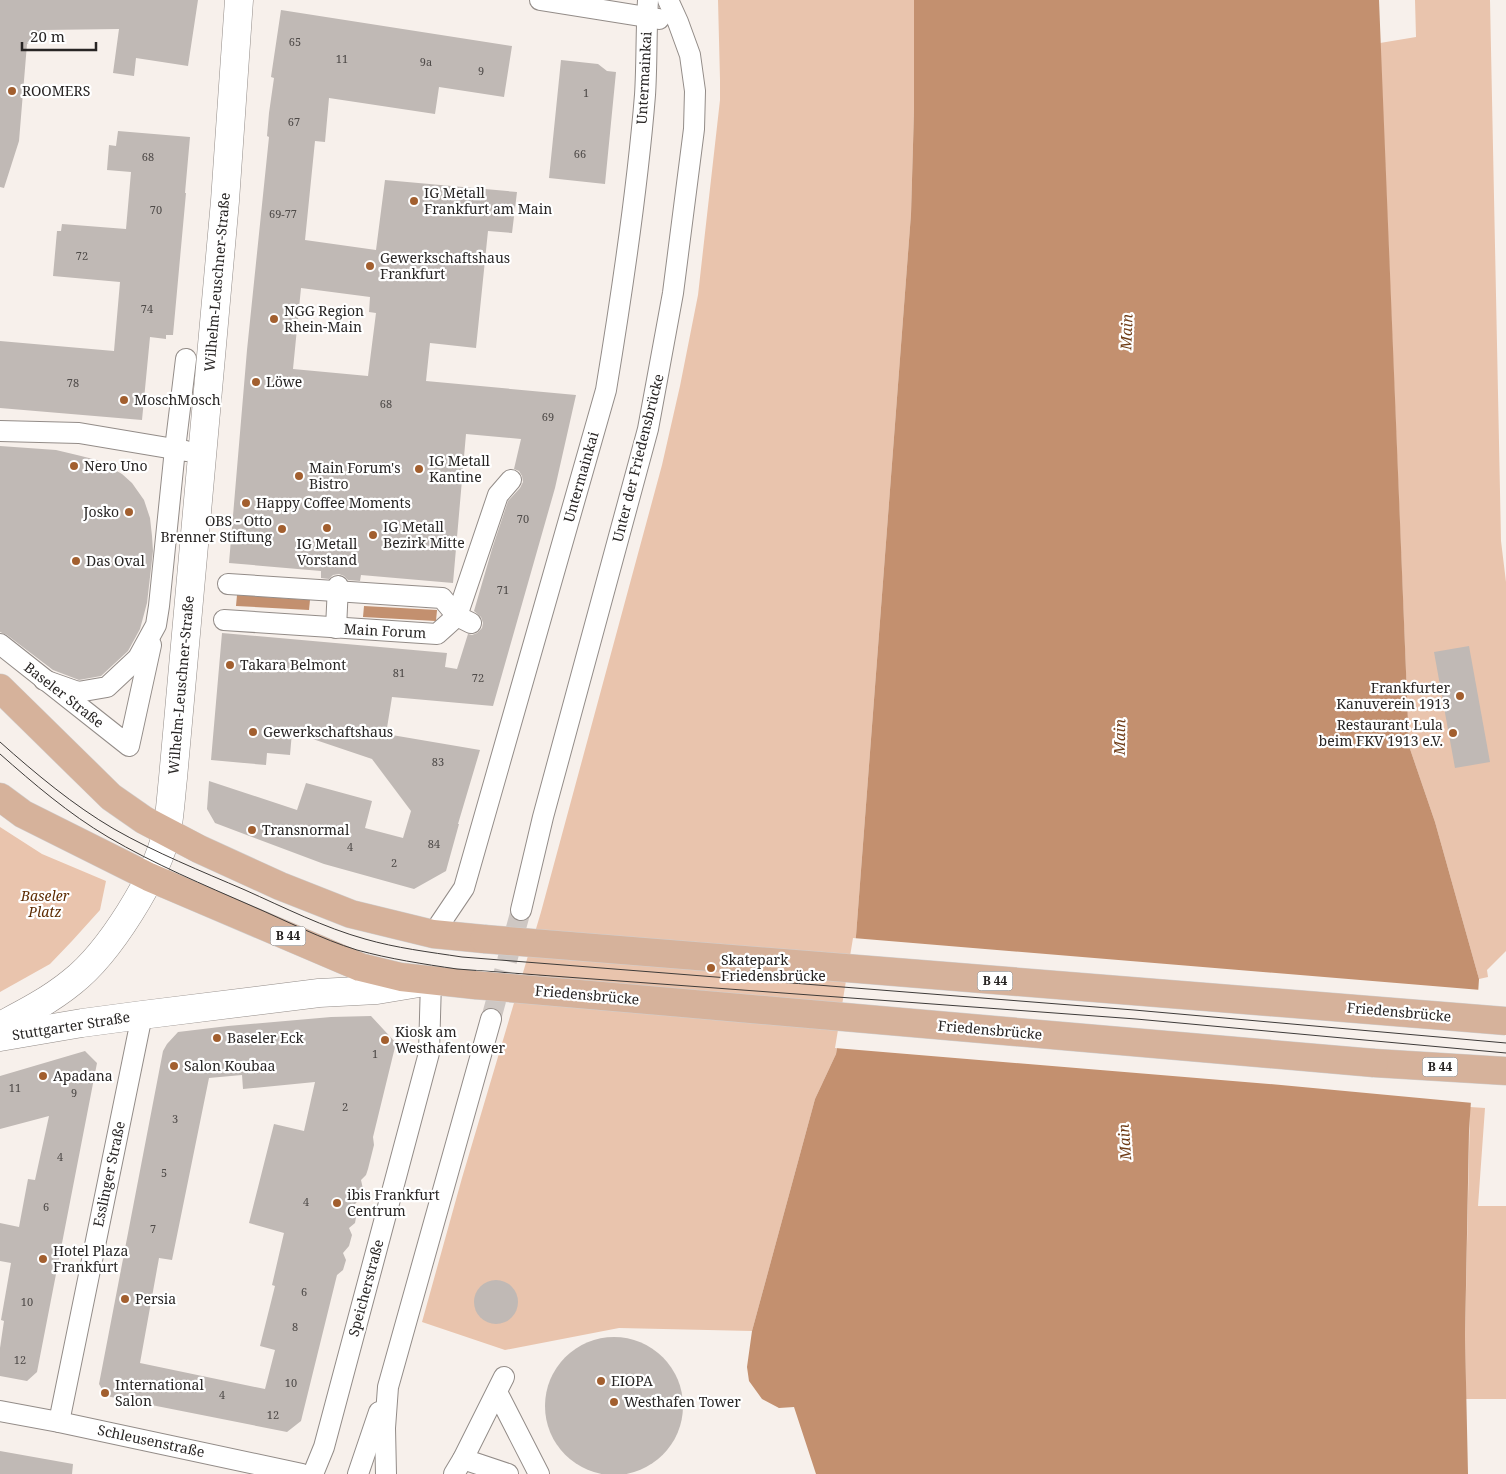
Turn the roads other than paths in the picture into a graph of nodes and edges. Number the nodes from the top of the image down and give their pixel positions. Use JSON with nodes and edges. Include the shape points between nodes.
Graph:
{"nodes":[{"id":1,"x":239,"y":0,"type":"edge"},
{"id":2,"x":540,"y":0,"type":"edge"},
{"id":3,"x":668,"y":0,"type":"edge"},
{"id":4,"x":648,"y":9,"type":"edge"},
{"id":5,"x":678,"y":22,"type":"junction"},
{"id":6,"x":186,"y":359,"type":"dead end"},
{"id":7,"x":0,"y":431,"type":"edge"},
{"id":8,"x":181,"y":450,"type":"junction"},
{"id":9,"x":511,"y":480,"type":"dead end"},
{"id":10,"x":228,"y":584,"type":"dead end"},
{"id":11,"x":467,"y":584,"type":"junction"},
{"id":12,"x":338,"y":589,"type":"junction"},
{"id":13,"x":442,"y":598,"type":"junction"},
{"id":14,"x":224,"y":620,"type":"dead end"},
{"id":15,"x":464,"y":620,"type":"junction"},
{"id":16,"x":156,"y":625,"type":"junction"},
{"id":17,"x":336,"y":628,"type":"junction"},
{"id":18,"x":0,"y":644,"type":"edge"},
{"id":19,"x":44,"y":680,"type":"junction"},
{"id":20,"x":0,"y":688,"type":"edge"},
{"id":21,"x":128,"y":746,"type":"joint"},
{"id":22,"x":0,"y":797,"type":"edge"},
{"id":23,"x":167,"y":832,"type":"junction"},
{"id":24,"x":149,"y":877,"type":"junction"},
{"id":25,"x":521,"y":910,"type":"tunnel mouth"},
{"id":26,"x":433,"y":934,"type":"junction"},
{"id":27,"x":431,"y":981,"type":"junction"},
{"id":28,"x":142,"y":1015,"type":"junction"},
{"id":29,"x":491,"y":1019,"type":"tunnel mouth"},
{"id":30,"x":1506,"y":1021,"type":"edge"},
{"id":31,"x":0,"y":1026,"type":"edge"},
{"id":32,"x":0,"y":1037,"type":"edge"},
{"id":33,"x":1506,"y":1071,"type":"edge"},
{"id":34,"x":388,"y":1387,"type":"junction"},
{"id":35,"x":0,"y":1411,"type":"edge"},
{"id":36,"x":59,"y":1422,"type":"junction"},
{"id":37,"x":459,"y":1466,"type":"edge"},
{"id":38,"x":302,"y":1474,"type":"edge"},
{"id":39,"x":313,"y":1474,"type":"edge"},
{"id":40,"x":358,"y":1474,"type":"edge"},
{"id":41,"x":386,"y":1474,"type":"edge"},
{"id":42,"x":508,"y":1474,"type":"edge"},
{"id":43,"x":538,"y":1474,"type":"edge"}],
"edges":[{"from":1,"to":23,"type":"main road","name":"Wilhelm-Leuschner-Straße","via":[[225,201]]},
{"from":2,"to":4,"type":"street"},
{"from":3,"to":5,"type":"street","name":"Unter der Friedensbrücke"},
{"from":4,"to":5,"type":"street"},
{"from":4,"to":26,"type":"street","name":"Untermainkai","via":[[645,94],[634,196],[606,390],[464,888]]},
{"from":5,"to":25,"type":"street","name":"Unter der Friedensbrücke","via":[[690,55],[695,91],[694,129],[662,361],[648,429]]},
{"from":6,"to":8,"type":"street","name":"Wilhelm-Leuschner-Straße"},
{"from":7,"to":8,"type":"street","via":[[79,433]]},
{"from":8,"to":16,"type":"street","name":"Wilhelm-Leuschner-Straße"},
{"from":9,"to":11,"type":"street","via":[[498,495]]},
{"from":10,"to":12,"type":"street"},
{"from":11,"to":13,"type":"street"},
{"from":11,"to":15,"type":"street"},
{"from":12,"to":13,"type":"street"},
{"from":12,"to":17,"type":"street","name":"Main Forum"},
{"from":13,"to":15,"type":"street"},
{"from":14,"to":17,"type":"street","name":"Main Forum"},
{"from":15,"to":17,"type":"street","name":"Main Forum","via":[[437,634]]},
{"from":16,"to":19,"type":"street","name":"Wilhelm-Leuschner-Straße","via":[[138,658],[107,687],[78,692]]},
{"from":16,"to":21,"type":"street","name":"Wilhelm-Leuschner-Straße"},
{"from":18,"to":19,"type":"street","name":"Baseler Straße"},
{"from":19,"to":21,"type":"street","name":"Baseler Straße"},
{"from":20,"to":23,"type":"main road","number":"B 44","via":[[111,797]]},
{"from":22,"to":24,"type":"main road","number":"B 44","via":[[23,814]]},
{"from":23,"to":24,"type":"main road"},
{"from":23,"to":26,"type":"main road","number":"B 44","via":[[280,886],[342,910]]},
{"from":24,"to":27,"type":"main road","number":"B 44","via":[[360,967]]},
{"from":24,"to":31,"type":"main road","name":"Stuttgarter Straße","via":[[98,958],[72,982]]},
{"from":26,"to":30,"type":"main road","name":"Friedensbrücke","number":"B 44","bridge":true},
{"from":27,"to":28,"type":"main road","via":[[377,990],[319,993]]},
{"from":27,"to":33,"type":"main road","name":"Friedensbrücke","number":"B 44","bridge":true,"via":[[1374,1063]]},
{"from":27,"to":39,"type":"street","name":"Speicherstraße","via":[[428,1053],[324,1447]]},
{"from":28,"to":32,"type":"main road","name":"Stuttgarter Straße"},
{"from":28,"to":36,"type":"street","name":"Esslinger Straße"},
{"from":29,"to":34,"type":"street"},
{"from":34,"to":40,"type":"street"},
{"from":34,"to":41,"type":"street"},
{"from":35,"to":36,"type":"street","name":"Schleusenstraße"},
{"from":36,"to":38,"type":"street","name":"Schleusenstraße"},
{"from":37,"to":42,"type":"street"},
{"from":37,"to":43,"type":"street","via":[[501,1384]]}]}
